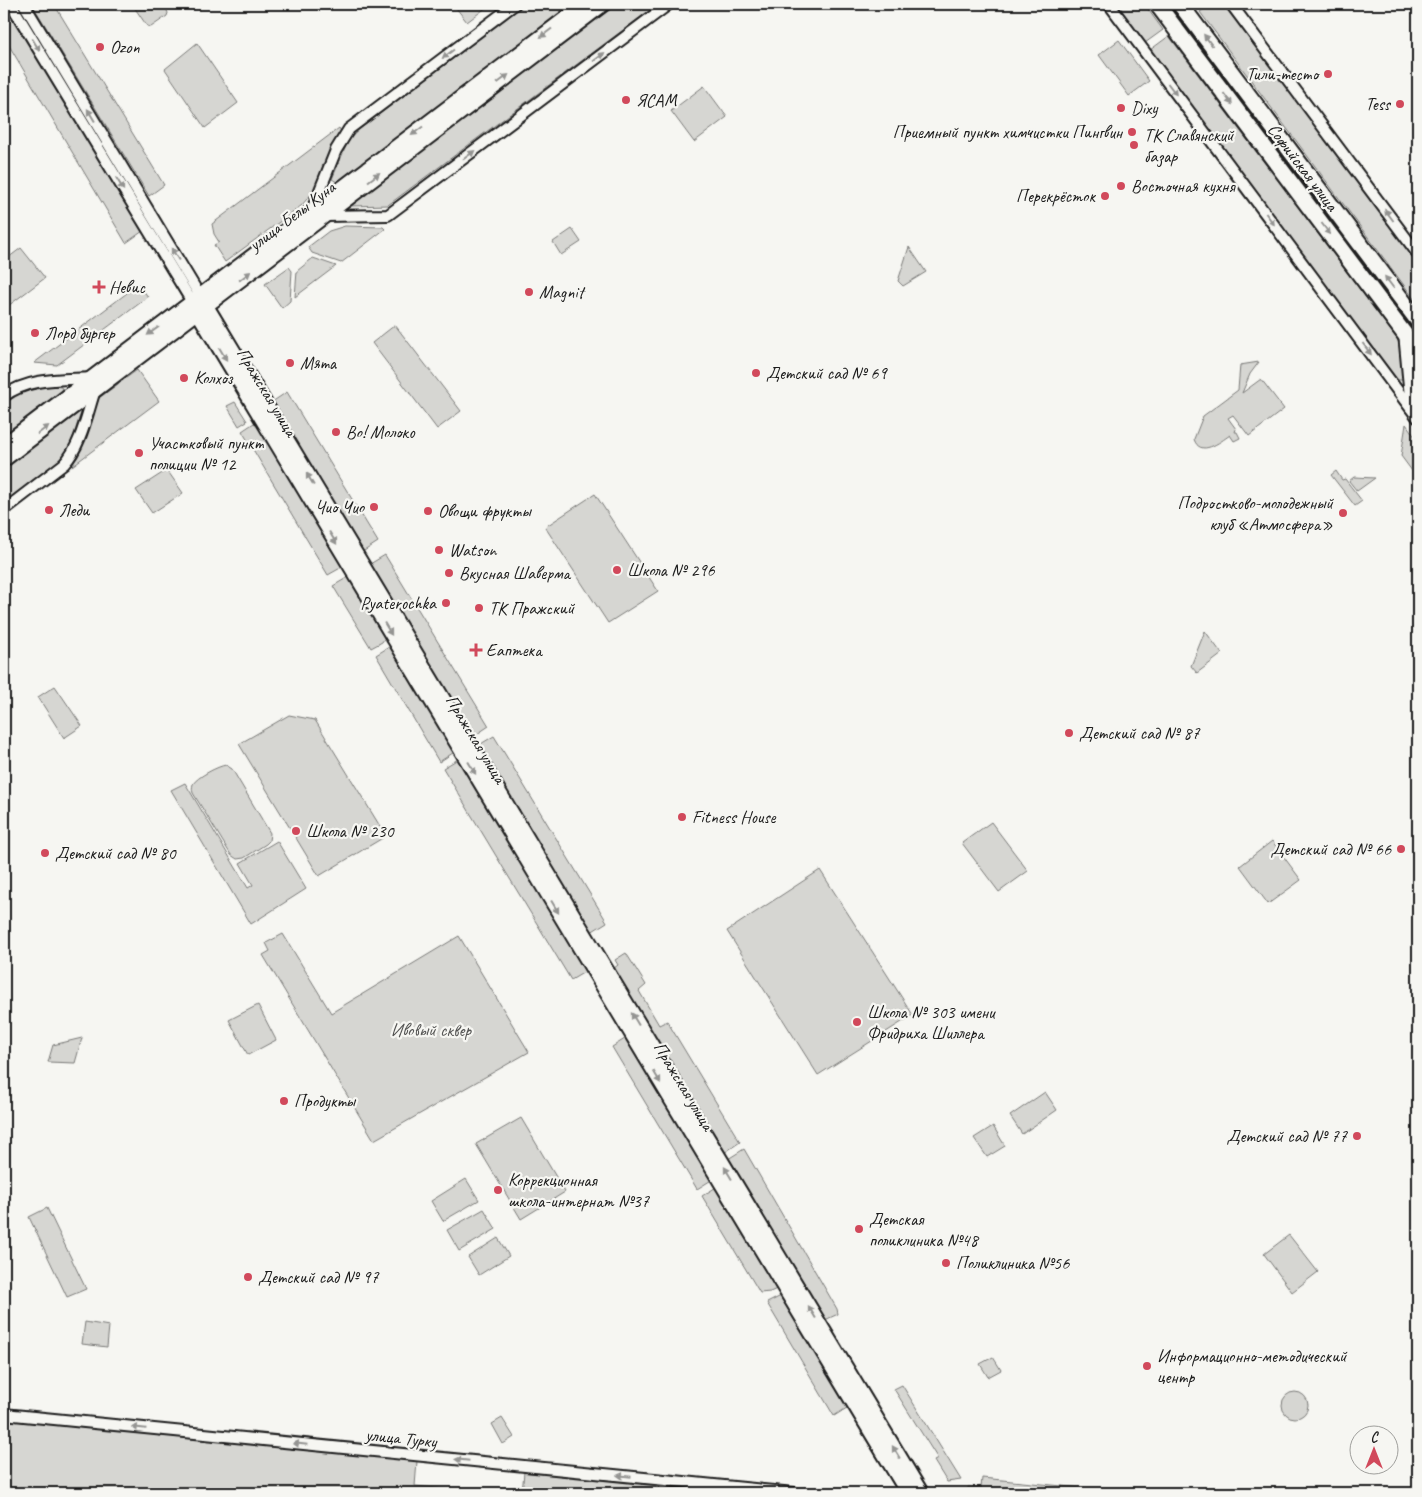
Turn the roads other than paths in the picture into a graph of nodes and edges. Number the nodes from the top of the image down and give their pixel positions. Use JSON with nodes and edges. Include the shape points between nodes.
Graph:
{"nodes":[{"id":1,"x":11,"y":4,"type":"edge"},
{"id":2,"x":24,"y":4,"type":"edge"},
{"id":3,"x":515,"y":4,"type":"edge"},
{"id":4,"x":585,"y":4,"type":"edge"},
{"id":5,"x":603,"y":4,"type":"edge"},
{"id":6,"x":669,"y":4,"type":"edge"},
{"id":7,"x":1109,"y":4,"type":"edge"},
{"id":8,"x":1157,"y":4,"type":"edge"},
{"id":9,"x":1180,"y":4,"type":"edge"},
{"id":10,"x":1231,"y":4,"type":"edge"},
{"id":11,"x":317,"y":213,"type":"junction"},
{"id":12,"x":1361,"y":245,"type":"junction"},
{"id":13,"x":1418,"y":254,"type":"edge"},
{"id":14,"x":1346,"y":256,"type":"junction"},
{"id":15,"x":199,"y":304,"type":"junction"},
{"id":16,"x":1418,"y":321,"type":"edge"},
{"id":17,"x":1403,"y":332,"type":"junction"},
{"id":18,"x":1418,"y":352,"type":"edge"},
{"id":19,"x":93,"y":384,"type":"junction"},
{"id":20,"x":4,"y":396,"type":"edge"},
{"id":21,"x":1411,"y":408,"type":"junction"},
{"id":22,"x":1418,"y":418,"type":"edge"},
{"id":23,"x":4,"y":445,"type":"edge"},
{"id":24,"x":4,"y":459,"type":"edge"},
{"id":25,"x":4,"y":510,"type":"edge"},
{"id":26,"x":4,"y":1414,"type":"edge"},
{"id":27,"x":794,"y":1493,"type":"edge"},
{"id":28,"x":908,"y":1493,"type":"edge"},
{"id":29,"x":921,"y":1493,"type":"edge"}],
"edges":[{"from":1,"to":15,"type":"street","name":"Пражская улица","one_way":true},
{"from":15,"to":2,"type":"street","name":"Пражская улица","one_way":true},
{"from":3,"to":11,"type":"street","one_way":true,"via":[[349,130],[336,150]]},
{"from":4,"to":11,"type":"street","name":"улица Белы Куна","one_way":true},
{"from":11,"to":5,"type":"street","name":"улица Белы Куна","one_way":true},
{"from":11,"to":6,"type":"street","one_way":true,"via":[[388,216]]},
{"from":7,"to":21,"type":"street","one_way":true},
{"from":8,"to":14,"type":"main road","name":"Софийская улица","one_way":true},
{"from":12,"to":9,"type":"main road","name":"Софийская улица","one_way":true},
{"from":13,"to":10,"type":"street","one_way":true},
{"from":11,"to":15,"type":"street","name":"улица Белы Куна"},
{"from":12,"to":14,"type":"main road"},
{"from":16,"to":12,"type":"main road","name":"Софийская улица","one_way":true},
{"from":14,"to":17,"type":"main road","name":"Софийская улица"},
{"from":15,"to":19,"type":"street","name":"улица Белы Куна"},
{"from":15,"to":28,"type":"street","name":"Пражская улица","one_way":true},
{"from":29,"to":15,"type":"street","name":"Пражская улица","one_way":true},
{"from":17,"to":18,"type":"main road","name":"Софийская улица"},
{"from":17,"to":21,"type":"street"},
{"from":19,"to":20,"type":"street","via":[[31,382]]},
{"from":19,"to":23,"type":"street","name":"улица Белы Куна"},
{"from":24,"to":19,"type":"street","name":"улица Белы Куна","one_way":true},
{"from":19,"to":25,"type":"street","via":[[78,444],[72,455]]},
{"from":21,"to":22,"type":"street"},
{"from":27,"to":26,"type":"street","name":"улица Турку","one_way":true}]}
